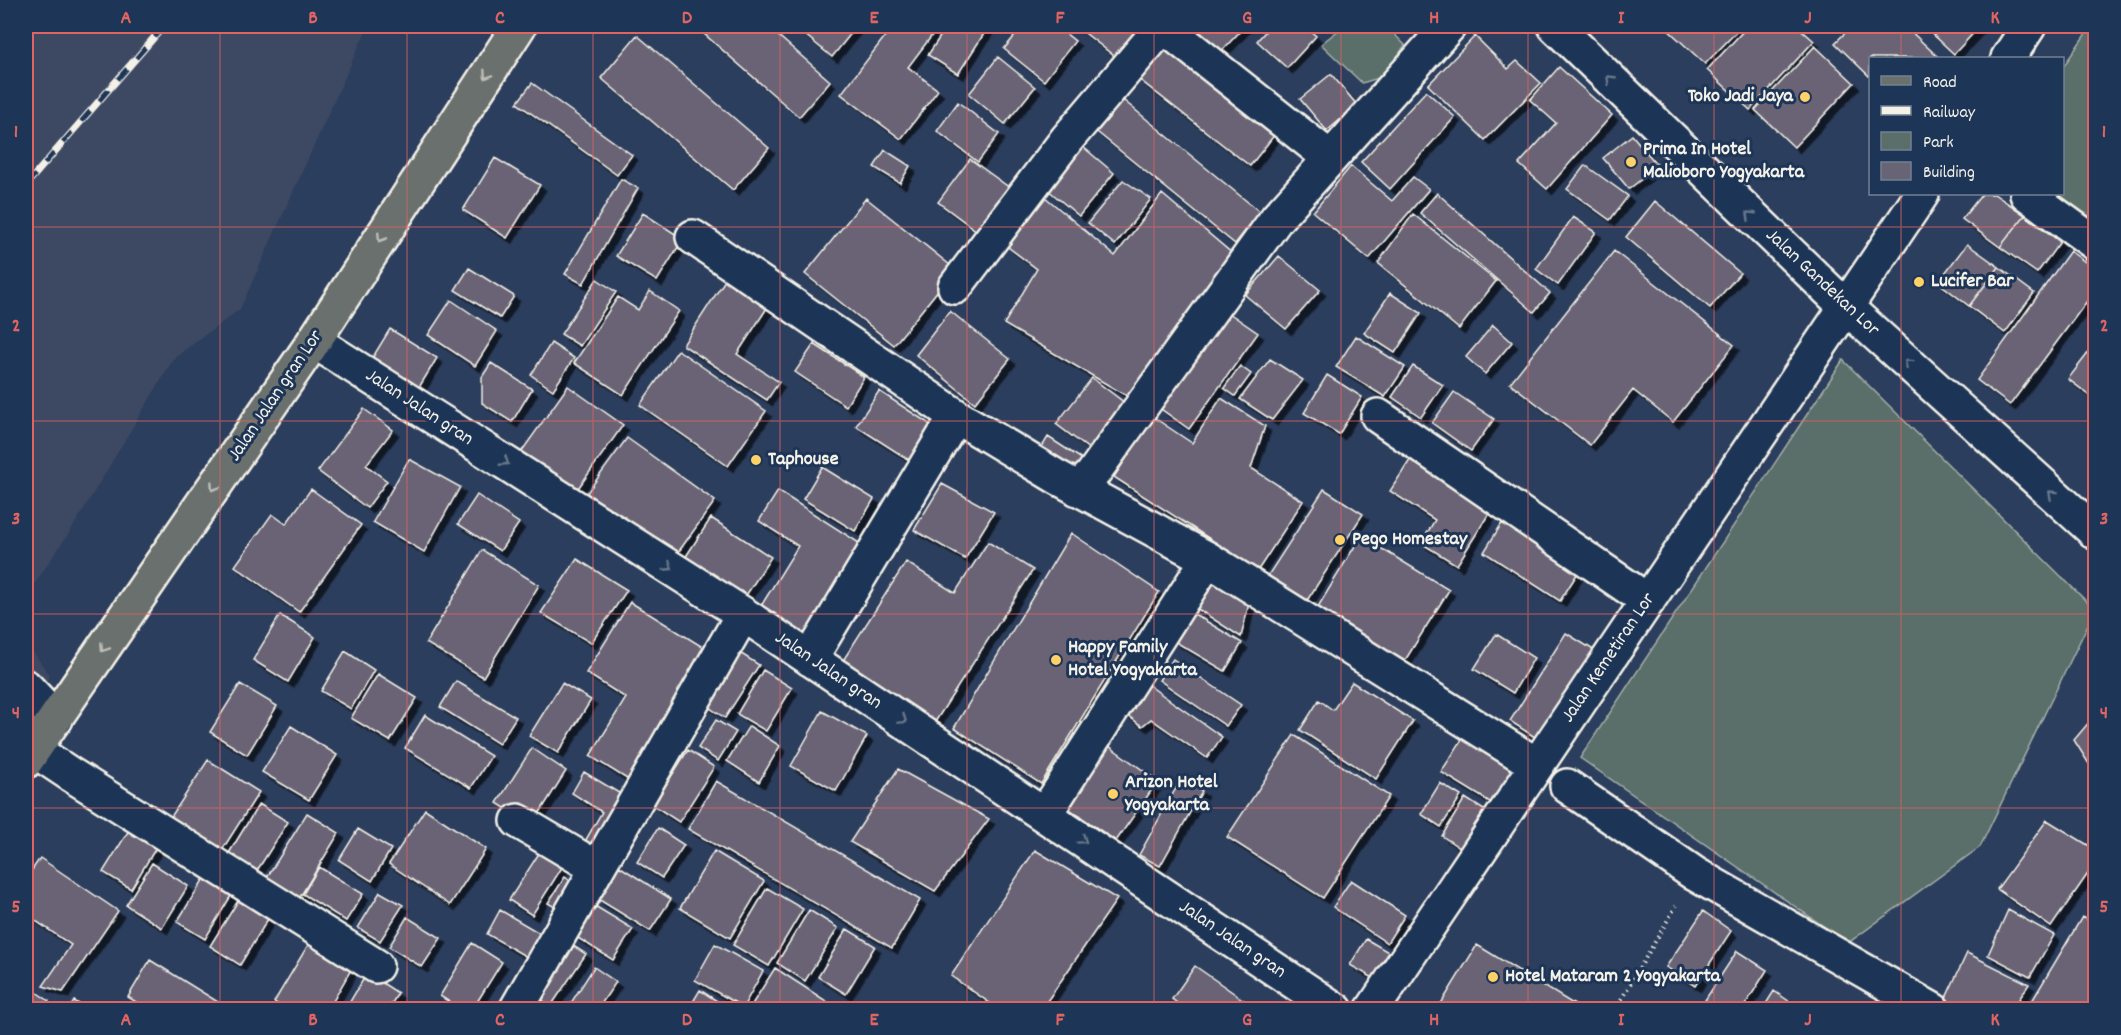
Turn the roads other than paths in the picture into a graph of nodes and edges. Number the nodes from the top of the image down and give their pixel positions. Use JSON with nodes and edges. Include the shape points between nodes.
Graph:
{"nodes":[{"id":1,"x":519,"y":26,"type":"edge"},
{"id":2,"x":1163,"y":26,"type":"edge"},
{"id":3,"x":1449,"y":26,"type":"edge"},
{"id":4,"x":1555,"y":26,"type":"edge"},
{"id":5,"x":2029,"y":26,"type":"edge"},
{"id":6,"x":2009,"y":57,"type":"edge"},
{"id":7,"x":1330,"y":158,"type":"junction"},
{"id":8,"x":1921,"y":195,"type":"edge"},
{"id":9,"x":2028,"y":195,"type":"edge"},
{"id":10,"x":693,"y":237,"type":"dead end"},
{"id":11,"x":2096,"y":244,"type":"edge"},
{"id":12,"x":955,"y":287,"type":"dead end"},
{"id":13,"x":1846,"y":307,"type":"junction"},
{"id":14,"x":314,"y":340,"type":"junction"},
{"id":15,"x":956,"y":416,"type":"junction"},
{"id":16,"x":1378,"y":416,"type":"dead end"},
{"id":17,"x":1078,"y":489,"type":"junction"},
{"id":18,"x":2096,"y":533,"type":"edge"},
{"id":19,"x":1208,"y":559,"type":"junction"},
{"id":20,"x":1648,"y":601,"type":"junction"},
{"id":21,"x":743,"y":614,"type":"junction"},
{"id":22,"x":810,"y":659,"type":"junction"},
{"id":23,"x":26,"y":687,"type":"edge"},
{"id":24,"x":56,"y":718,"type":"junction"},
{"id":25,"x":28,"y":751,"type":"edge"},
{"id":26,"x":1537,"y":765,"type":"junction"},
{"id":27,"x":1567,"y":786,"type":"dead end"},
{"id":28,"x":1045,"y":814,"type":"junction"},
{"id":29,"x":518,"y":820,"type":"dead end"},
{"id":30,"x":597,"y":868,"type":"junction"},
{"id":31,"x":376,"y":966,"type":"dead end"},
{"id":32,"x":527,"y":1005,"type":"edge"},
{"id":33,"x":1336,"y":1010,"type":"edge"},
{"id":34,"x":1372,"y":1010,"type":"edge"},
{"id":35,"x":1933,"y":1010,"type":"edge"}],
"edges":[{"from":1,"to":14,"type":"main road","name":"Jalan Jalan gran Lor","one_way":true},
{"from":2,"to":7,"type":"street"},
{"from":2,"to":12,"type":"street","via":[[1067,139]]},
{"from":3,"to":7,"type":"street"},
{"from":13,"to":4,"type":"street","name":"Jalan Gandekan Lor","one_way":true},
{"from":5,"to":6,"type":"street"},
{"from":7,"to":17,"type":"street","via":[[1277,218],[1092,476]]},
{"from":8,"to":13,"type":"street","name":"Jalan Kemetiran Lor"},
{"from":9,"to":11,"type":"street"},
{"from":10,"to":15,"type":"street"},
{"from":18,"to":13,"type":"street","name":"Jalan Gandekan Lor","one_way":true},
{"from":13,"to":20,"type":"street","name":"Jalan Kemetiran Lor"},
{"from":14,"to":21,"type":"street","name":"Jalan Jalan gran","one_way":true},
{"from":14,"to":24,"type":"main road","name":"Jalan Jalan gran Lor","one_way":true},
{"from":15,"to":17,"type":"street"},
{"from":15,"to":22,"type":"street"},
{"from":16,"to":20,"type":"street"},
{"from":17,"to":19,"type":"street"},
{"from":19,"to":26,"type":"street"},
{"from":19,"to":28,"type":"street"},
{"from":20,"to":26,"type":"street","name":"Jalan Kemetiran Lor"},
{"from":21,"to":22,"type":"street","name":"Jalan Jalan gran"},
{"from":21,"to":30,"type":"street"},
{"from":22,"to":28,"type":"street","name":"Jalan Jalan gran","one_way":true},
{"from":23,"to":24,"type":"street"},
{"from":24,"to":25,"type":"main road","name":"Jalan Jalan gran Lor"},
{"from":25,"to":31,"type":"street"},
{"from":26,"to":34,"type":"street","name":"Jalan Kemetiran Lor"},
{"from":27,"to":35,"type":"street","via":[[1695,874]]},
{"from":28,"to":33,"type":"street","name":"Jalan Jalan gran","one_way":true},
{"from":29,"to":30,"type":"street"},
{"from":30,"to":32,"type":"street"}]}
